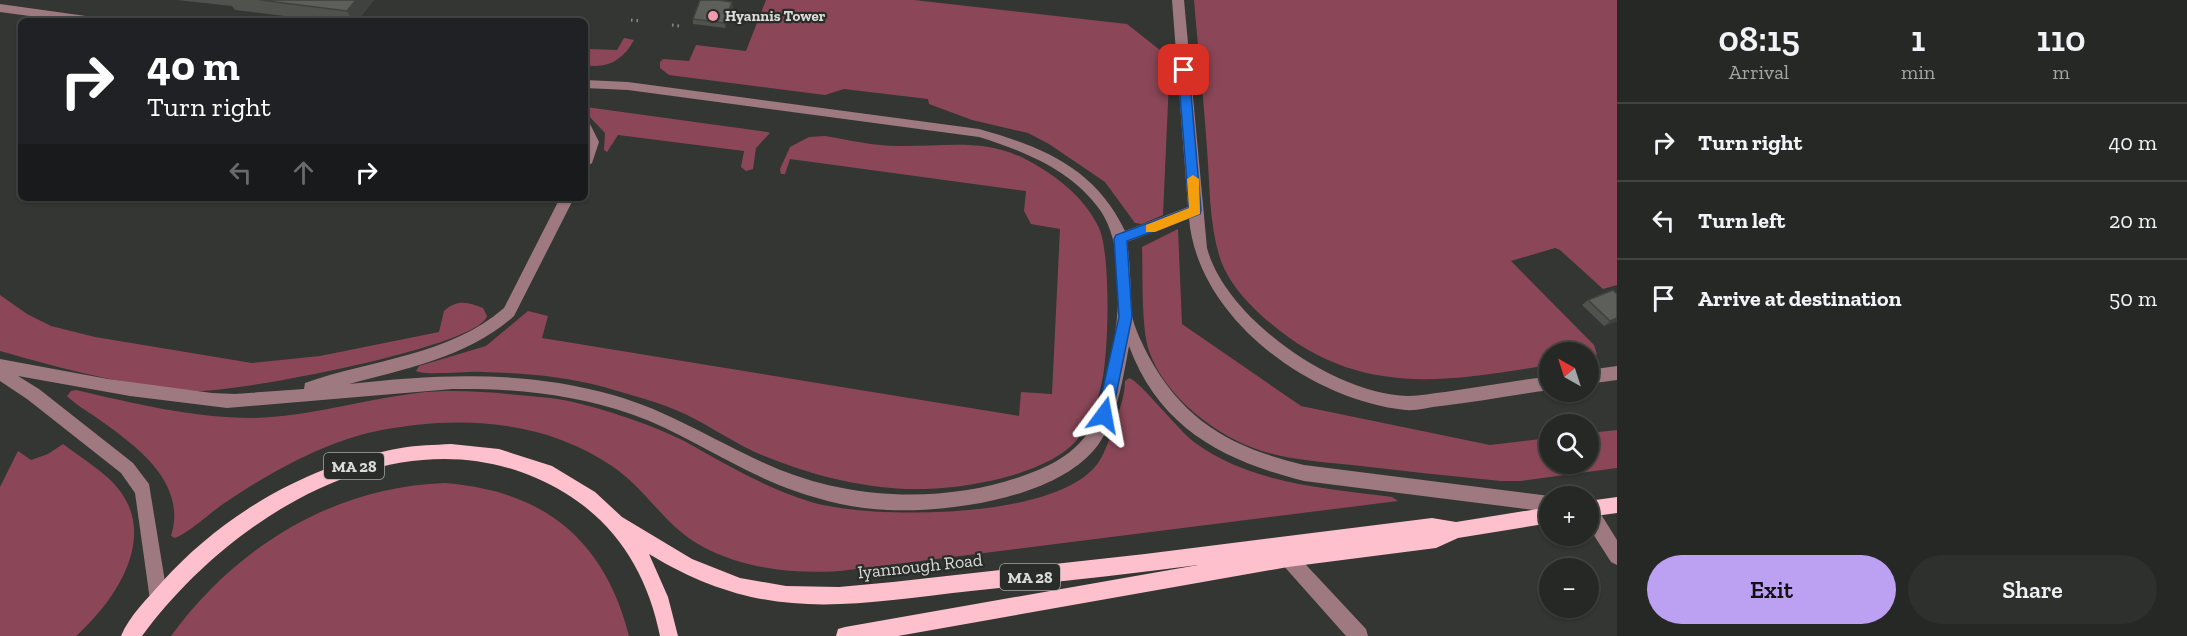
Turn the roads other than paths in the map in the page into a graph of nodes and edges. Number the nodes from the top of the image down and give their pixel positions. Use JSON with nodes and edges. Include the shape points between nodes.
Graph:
{"nodes":[{"id":1,"x":1178,"y":0,"type":"edge"},
{"id":2,"x":0,"y":9,"type":"edge"},
{"id":3,"x":70,"y":18,"type":"edge"},
{"id":4,"x":588,"y":84,"type":"edge"},
{"id":5,"x":588,"y":132,"type":"edge"},
{"id":6,"x":588,"y":155,"type":"edge"},
{"id":7,"x":565,"y":201,"type":"edge"},
{"id":8,"x":1195,"y":210,"type":"junction"},
{"id":9,"x":1120,"y":239,"type":"junction"},
{"id":10,"x":1126,"y":317,"type":"junction"},
{"id":11,"x":0,"y":366,"type":"edge"},
{"id":12,"x":0,"y":373,"type":"edge"},
{"id":13,"x":1617,"y":373,"type":"edge"},
{"id":14,"x":1599,"y":375,"type":"edge"},
{"id":15,"x":1539,"y":385,"type":"edge"},
{"id":16,"x":274,"y":399,"type":"junction"},
{"id":17,"x":1539,"y":503,"type":"edge"},
{"id":18,"x":1617,"y":505,"type":"edge"},
{"id":19,"x":1599,"y":508,"type":"edge"},
{"id":20,"x":1539,"y":517,"type":"edge"},
{"id":21,"x":618,"y":524,"type":"junction"},
{"id":22,"x":1599,"y":526,"type":"edge"},
{"id":23,"x":1456,"y":530,"type":"junction"},
{"id":24,"x":1617,"y":556,"type":"edge"},
{"id":25,"x":1288,"y":558,"type":"junction"},
{"id":26,"x":159,"y":600,"type":"junction"},
{"id":27,"x":130,"y":636,"type":"edge"},
{"id":28,"x":669,"y":636,"type":"edge"},
{"id":29,"x":845,"y":636,"type":"edge"},
{"id":30,"x":1359,"y":636,"type":"edge"}],
"edges":[{"from":1,"to":8,"type":"street"},
{"from":2,"to":3,"type":"street"},
{"from":4,"to":9,"type":"street","via":[[628,86],[979,133],[1017,143],[1058,163],[1091,189],[1113,218]]},
{"from":5,"to":6,"type":"street","via":[[593,141]]},
{"from":7,"to":16,"type":"street","via":[[508,312],[486,333]]},
{"from":8,"to":9,"type":"street"},
{"from":8,"to":15,"type":"street","via":[[1205,264],[1224,296],[1288,357],[1325,378],[1365,395],[1406,403]]},
{"from":9,"to":10,"type":"street"},
{"from":10,"to":16,"type":"street","via":[[1104,415],[1083,452],[1050,473],[1018,485],[947,499],[885,502],[839,496],[758,469],[663,420],[555,388],[482,381],[426,382]]},
{"from":10,"to":17,"type":"street","via":[[1147,371],[1168,400],[1193,425],[1237,454],[1304,473]]},
{"from":11,"to":16,"type":"street","via":[[121,389],[230,402]]},
{"from":12,"to":26,"type":"street","via":[[127,468],[142,490]]},
{"from":13,"to":14,"type":"street"},
{"from":18,"to":19,"type":"main road"},
{"from":20,"to":23,"type":"main road","name":"Iyannough Road","number":"MA 28"},
{"from":21,"to":23,"type":"main road","name":"Iyannough Road","number":"MA 28","via":[[676,562],[720,581],[814,598],[1074,573],[1432,526]]},
{"from":21,"to":26,"type":"main road","number":"MA 28","via":[[579,490],[532,466],[454,451],[397,456],[339,471],[281,498],[197,559]]},
{"from":21,"to":28,"type":"main road","via":[[649,570]]},
{"from":22,"to":24,"type":"street"},
{"from":23,"to":25,"type":"main road","name":"Iyannough Road","number":"MA 28","via":[[1436,540]]},
{"from":25,"to":29,"type":"main road","name":"Iyannough Road","number":"MA 28"},
{"from":25,"to":30,"type":"street"},
{"from":26,"to":27,"type":"main road","number":"MA 28"}]}
